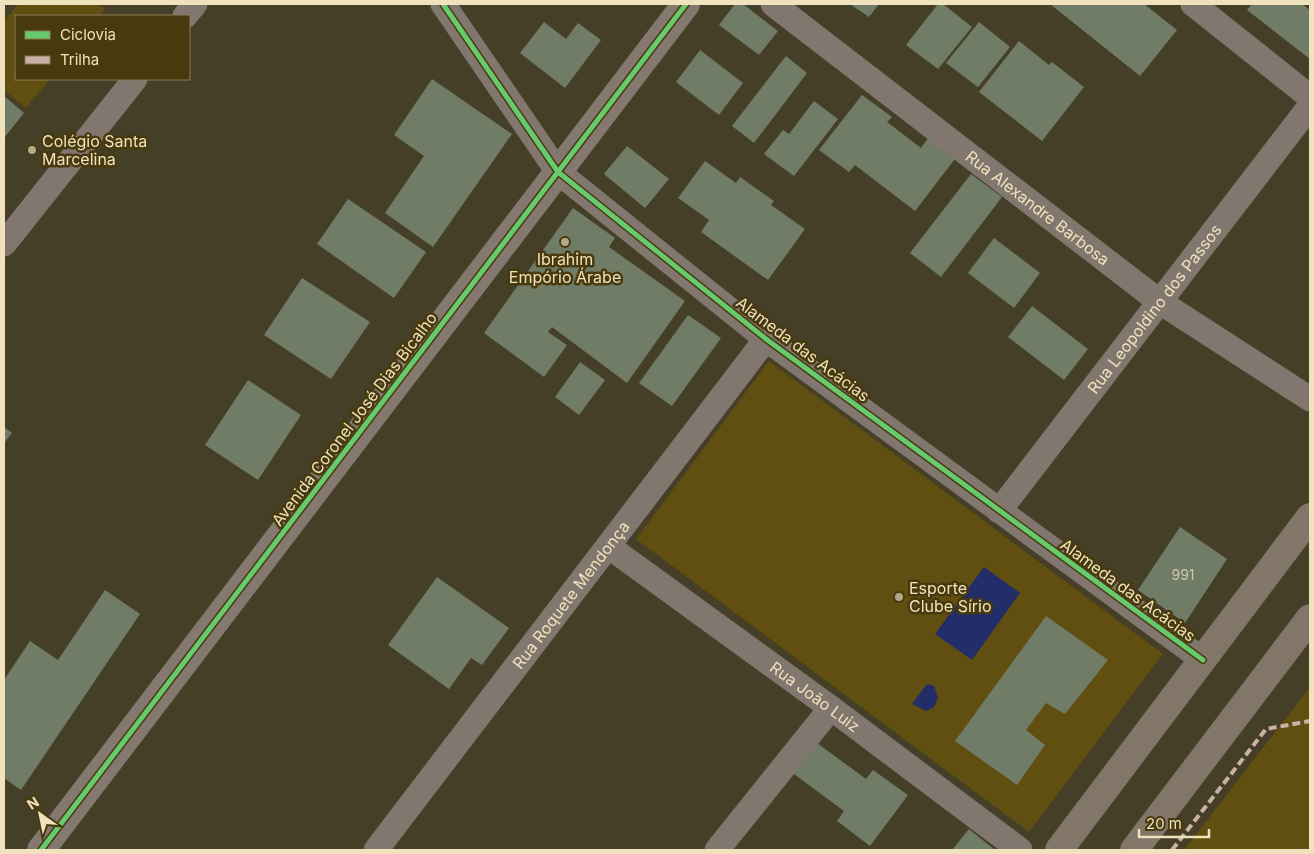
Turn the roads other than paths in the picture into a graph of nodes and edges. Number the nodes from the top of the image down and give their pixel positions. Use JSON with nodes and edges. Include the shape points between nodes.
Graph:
{"nodes":[{"id":1,"x":195,"y":4,"type":"edge"},
{"id":2,"x":443,"y":4,"type":"edge"},
{"id":3,"x":686,"y":4,"type":"edge"},
{"id":4,"x":773,"y":4,"type":"edge"},
{"id":5,"x":1193,"y":4,"type":"edge"},
{"id":6,"x":186,"y":15,"type":"edge"},
{"id":7,"x":134,"y":80,"type":"edge"},
{"id":8,"x":1310,"y":97,"type":"edge"},
{"id":9,"x":1310,"y":106,"type":"edge"},
{"id":10,"x":558,"y":172,"type":"junction"},
{"id":11,"x":4,"y":244,"type":"edge"},
{"id":12,"x":1160,"y":302,"type":"junction"},
{"id":13,"x":766,"y":339,"type":"junction"},
{"id":14,"x":1310,"y":399,"type":"edge"},
{"id":15,"x":999,"y":511,"type":"junction"},
{"id":16,"x":1310,"y":517,"type":"edge"},
{"id":17,"x":608,"y":546,"type":"junction"},
{"id":18,"x":1310,"y":618,"type":"edge"},
{"id":19,"x":1203,"y":660,"type":"junction"},
{"id":20,"x":831,"y":708,"type":"junction"},
{"id":21,"x":41,"y":850,"type":"edge"},
{"id":22,"x":376,"y":850,"type":"edge"},
{"id":23,"x":717,"y":850,"type":"edge"},
{"id":24,"x":1020,"y":850,"type":"edge"},
{"id":25,"x":1059,"y":850,"type":"edge"},
{"id":26,"x":1134,"y":850,"type":"edge"}],
"edges":[{"from":1,"to":6,"type":"street"},
{"from":2,"to":10,"type":"street","name":"Alameda das Acácias"},
{"from":3,"to":10,"type":"street","name":"Avenida Coronel José Dias Bicalho"},
{"from":4,"to":12,"type":"street","name":"Rua Alexandre Barbosa"},
{"from":5,"to":8,"type":"street"},
{"from":7,"to":11,"type":"street"},
{"from":9,"to":12,"type":"street","name":"Rua Leopoldino dos Passos"},
{"from":10,"to":13,"type":"street","name":"Alameda das Acácias"},
{"from":10,"to":21,"type":"street","name":"Avenida Coronel José Dias Bicalho"},
{"from":12,"to":14,"type":"street","name":"Rua Alexandre Barbosa"},
{"from":12,"to":15,"type":"street","name":"Rua Leopoldino dos Passos"},
{"from":13,"to":15,"type":"street","name":"Alameda das Acácias"},
{"from":13,"to":17,"type":"street","name":"Rua Roquete Mendonça"},
{"from":15,"to":19,"type":"street","name":"Alameda das Acácias"},
{"from":16,"to":19,"type":"main road"},
{"from":17,"to":20,"type":"street","name":"Rua João Luiz"},
{"from":17,"to":22,"type":"street","name":"Rua Roquete Mendonça"},
{"from":18,"to":26,"type":"main road"},
{"from":19,"to":25,"type":"main road"},
{"from":20,"to":23,"type":"street"},
{"from":20,"to":24,"type":"street","name":"Rua João Luiz"}]}
